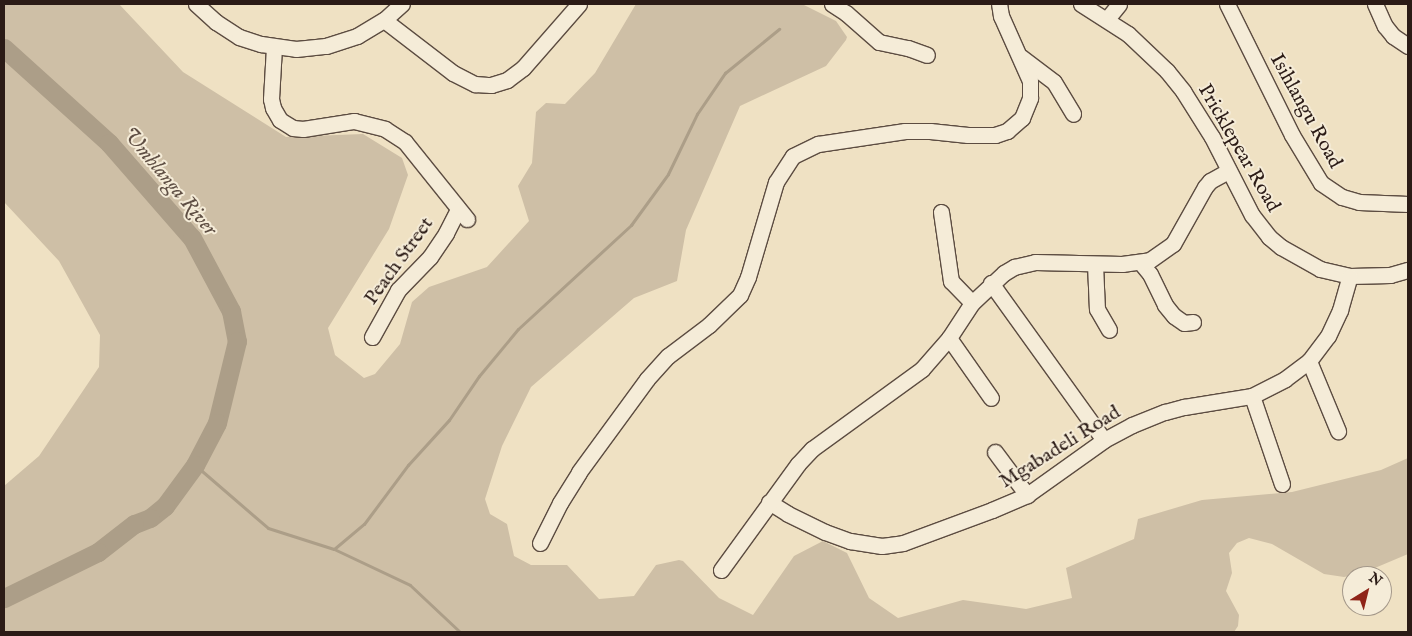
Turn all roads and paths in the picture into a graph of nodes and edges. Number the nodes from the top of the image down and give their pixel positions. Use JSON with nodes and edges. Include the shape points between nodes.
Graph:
{"nodes":[{"id":1,"x":196,"y":4,"type":"edge"},
{"id":2,"x":402,"y":4,"type":"edge"},
{"id":3,"x":580,"y":4,"type":"edge"},
{"id":4,"x":832,"y":4,"type":"edge"},
{"id":5,"x":998,"y":4,"type":"edge"},
{"id":6,"x":1081,"y":4,"type":"edge"},
{"id":7,"x":1119,"y":4,"type":"edge"},
{"id":8,"x":1227,"y":4,"type":"edge"},
{"id":9,"x":1375,"y":4,"type":"edge"},
{"id":10,"x":1107,"y":19,"type":"junction"},
{"id":11,"x":384,"y":20,"type":"junction"},
{"id":12,"x":1408,"y":46,"type":"edge"},
{"id":13,"x":274,"y":47,"type":"junction"},
{"id":14,"x":928,"y":55,"type":"dead end"},
{"id":15,"x":1021,"y":57,"type":"junction"},
{"id":16,"x":1073,"y":114,"type":"dead end"},
{"id":17,"x":1228,"y":171,"type":"junction"},
{"id":18,"x":1408,"y":204,"type":"edge"},
{"id":19,"x":942,"y":212,"type":"dead end"},
{"id":20,"x":1141,"y":263,"type":"junction"},
{"id":21,"x":1094,"y":264,"type":"junction"},
{"id":22,"x":1408,"y":270,"type":"edge"},
{"id":23,"x":1350,"y":276,"type":"junction"},
{"id":24,"x":991,"y":283,"type":"junction"},
{"id":25,"x":972,"y":303,"type":"junction"},
{"id":26,"x":1193,"y":322,"type":"dead end"},
{"id":27,"x":1109,"y":330,"type":"dead end"},
{"id":28,"x":372,"y":338,"type":"dead end"},
{"id":29,"x":949,"y":338,"type":"junction"},
{"id":30,"x":1309,"y":361,"type":"junction"},
{"id":31,"x":1252,"y":396,"type":"junction"},
{"id":32,"x":991,"y":398,"type":"dead end"},
{"id":33,"x":1338,"y":431,"type":"dead end"},
{"id":34,"x":1104,"y":440,"type":"junction"},
{"id":35,"x":995,"y":452,"type":"dead end"},
{"id":36,"x":1282,"y":484,"type":"dead end"},
{"id":37,"x":1027,"y":496,"type":"junction"},
{"id":38,"x":769,"y":502,"type":"junction"},
{"id":39,"x":540,"y":543,"type":"dead end"},
{"id":40,"x":721,"y":570,"type":"dead end"}],
"edges":[{"from":1,"to":13,"type":"street","via":[[239,37]]},
{"from":2,"to":11,"type":"street"},
{"from":3,"to":11,"type":"street","via":[[523,68],[507,80],[491,85],[475,84],[453,73]]},
{"from":4,"to":14,"type":"street","via":[[879,42]]},
{"from":5,"to":15,"type":"street"},
{"from":6,"to":10,"type":"street","name":"Pricklepear Road"},
{"from":7,"to":10,"type":"street"},
{"from":8,"to":18,"type":"street","name":"Isihlangu Road","via":[[1292,135],[1321,183],[1342,197],[1359,202]]},
{"from":9,"to":12,"type":"street","via":[[1385,26]]},
{"from":10,"to":17,"type":"street","name":"Pricklepear Road","via":[[1145,49],[1183,91],[1198,112]]},
{"from":11,"to":13,"type":"street","via":[[357,36],[326,46]]},
{"from":13,"to":28,"type":"street","name":"Peach Street","via":[[272,99],[280,120],[293,128],[303,129],[354,121],[385,129],[405,142],[463,214],[430,257],[398,290]]},
{"from":15,"to":16,"type":"street","via":[[1054,82]]},
{"from":15,"to":39,"type":"street","via":[[1030,81],[1030,98],[1022,118],[1002,134],[984,136],[930,130],[905,131],[818,144],[793,156],[776,182],[740,296],[716,320],[668,356],[646,379],[579,472]]},
{"from":17,"to":20,"type":"street","via":[[1204,186],[1173,244],[1159,256]]},
{"from":17,"to":23,"type":"street","name":"Pricklepear Road","via":[[1252,215],[1269,237],[1306,263]]},
{"from":19,"to":25,"type":"street","via":[[951,281]]},
{"from":20,"to":21,"type":"street"},
{"from":20,"to":26,"type":"street","via":[[1165,306],[1184,323]]},
{"from":21,"to":24,"type":"street","via":[[1024,264]]},
{"from":21,"to":27,"type":"street","via":[[1097,309]]},
{"from":22,"to":23,"type":"street","name":"Pricklepear Road","via":[[1369,277]]},
{"from":23,"to":30,"type":"street","name":"Mgabadeli Road","via":[[1333,327]]},
{"from":24,"to":25,"type":"street"},
{"from":24,"to":34,"type":"street"},
{"from":25,"to":29,"type":"street"},
{"from":29,"to":32,"type":"street"},
{"from":29,"to":38,"type":"street","via":[[922,369],[812,449]]},
{"from":30,"to":31,"type":"street","name":"Mgabadeli Road","via":[[1272,388]]},
{"from":30,"to":33,"type":"street"},
{"from":31,"to":34,"type":"street","name":"Mgabadeli Road","via":[[1165,412]]},
{"from":31,"to":36,"type":"street"},
{"from":34,"to":37,"type":"street","name":"Mgabadeli Road"},
{"from":35,"to":37,"type":"street"},
{"from":37,"to":38,"type":"street","name":"Mgabadeli Road","via":[[903,543],[882,546],[850,541],[825,532]]},
{"from":38,"to":40,"type":"street"}]}
